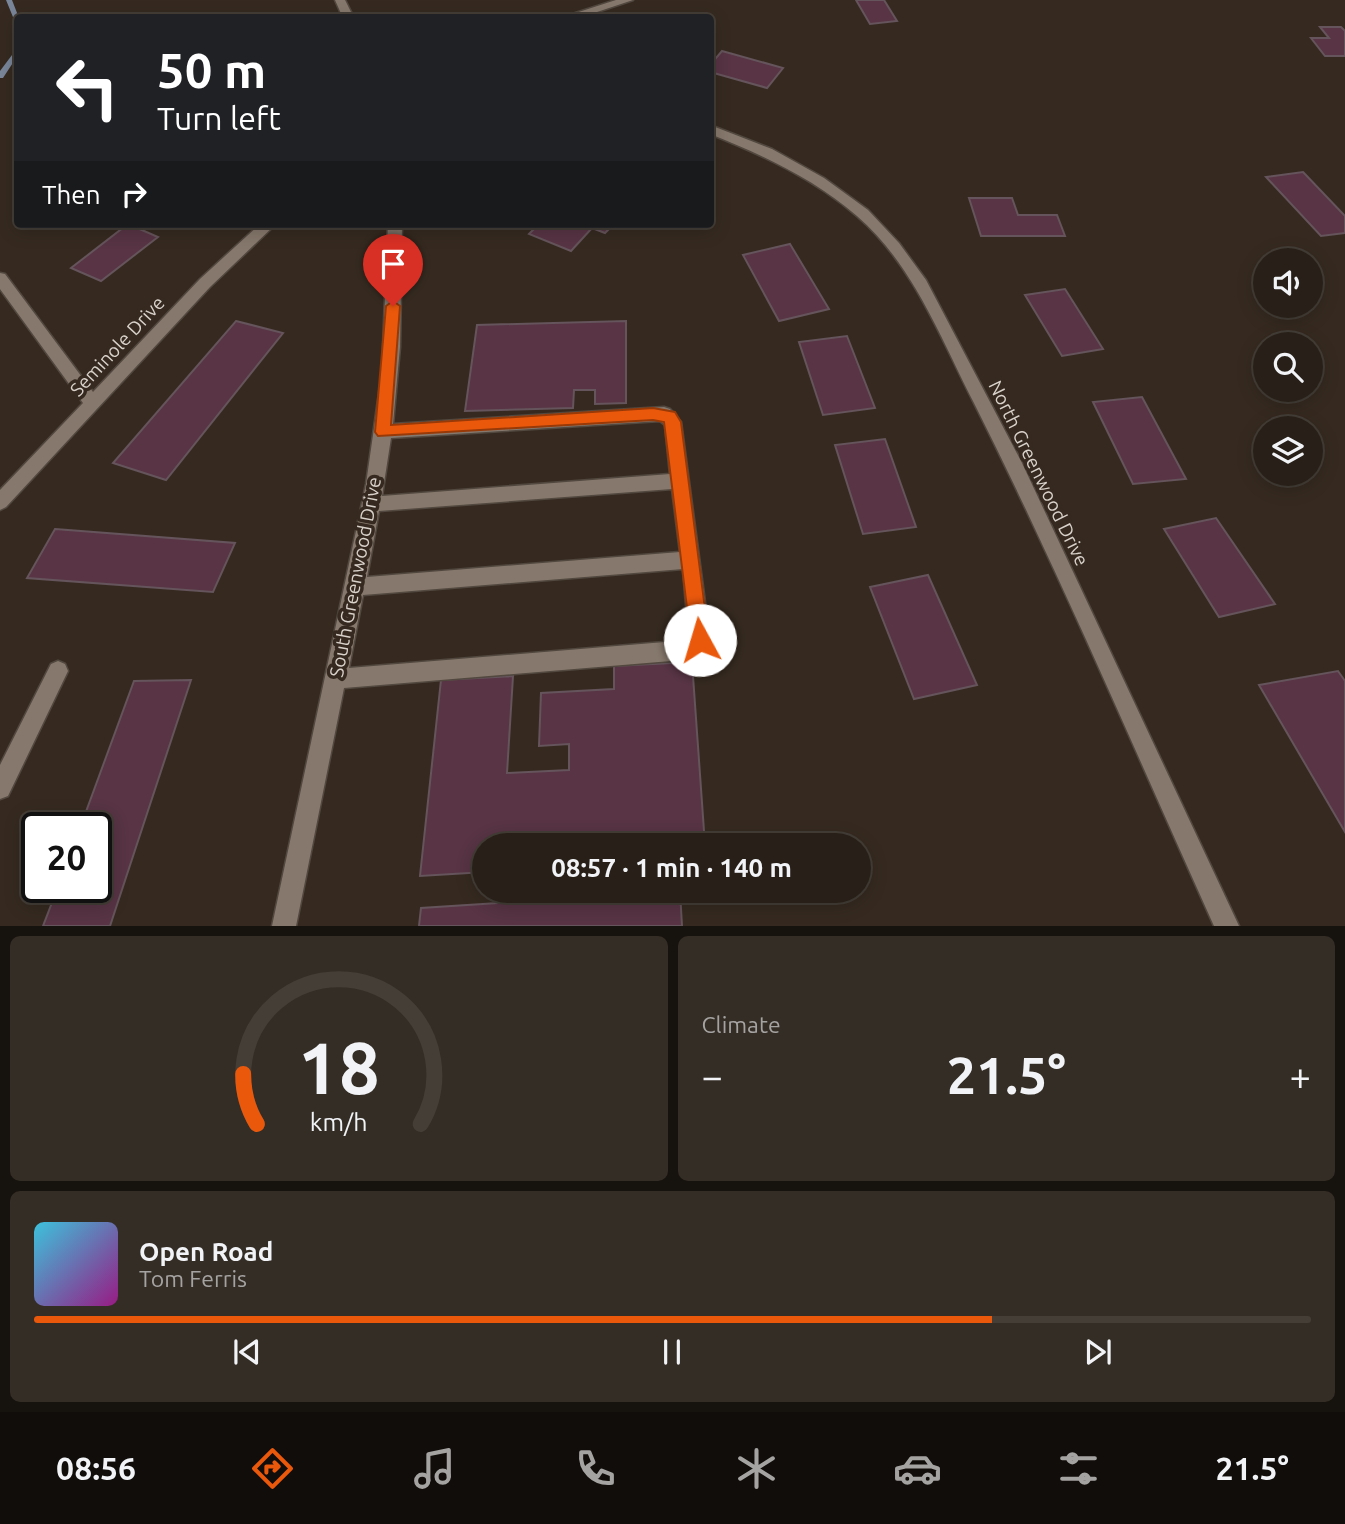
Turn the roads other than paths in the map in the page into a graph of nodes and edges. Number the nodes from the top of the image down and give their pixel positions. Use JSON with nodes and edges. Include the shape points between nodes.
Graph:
{"nodes":[{"id":1,"x":628,"y":0,"type":"edge"},
{"id":2,"x":579,"y":14,"type":"edge"},
{"id":3,"x":714,"y":131,"type":"edge"},
{"id":4,"x":265,"y":228,"type":"edge"},
{"id":5,"x":394,"y":228,"type":"edge"},
{"id":6,"x":0,"y":278,"type":"edge"},
{"id":7,"x":92,"y":403,"type":"junction"},
{"id":8,"x":383,"y":432,"type":"junction"},
{"id":9,"x":680,"y":481,"type":"junction"},
{"id":10,"x":0,"y":502,"type":"edge"},
{"id":11,"x":372,"y":504,"type":"junction"},
{"id":12,"x":689,"y":560,"type":"junction"},
{"id":13,"x":356,"y":587,"type":"junction"},
{"id":14,"x":58,"y":671,"type":"dead end"},
{"id":15,"x":335,"y":678,"type":"junction"},
{"id":16,"x":0,"y":789,"type":"edge"},
{"id":17,"x":284,"y":926,"type":"edge"},
{"id":18,"x":1227,"y":926,"type":"edge"}],
"edges":[{"from":1,"to":2,"type":"street"},
{"from":3,"to":18,"type":"street","name":"North Greenwood Drive","via":[[767,152],[863,213],[921,284],[1013,463]]},
{"from":4,"to":7,"type":"street","name":"Seminole Drive"},
{"from":5,"to":8,"type":"street","name":"South Greenwood Drive","via":[[393,326]]},
{"from":6,"to":7,"type":"street"},
{"from":7,"to":10,"type":"street","name":"Seminole Drive"},
{"from":8,"to":9,"type":"street","via":[[664,414],[673,422]]},
{"from":8,"to":11,"type":"street","name":"South Greenwood Drive"},
{"from":9,"to":11,"type":"street"},
{"from":9,"to":12,"type":"street"},
{"from":11,"to":13,"type":"street","name":"South Greenwood Drive"},
{"from":12,"to":13,"type":"street"},
{"from":12,"to":15,"type":"street","via":[[699,621],[700,640],[695,649]]},
{"from":13,"to":15,"type":"street","name":"South Greenwood Drive"},
{"from":14,"to":16,"type":"street"},
{"from":15,"to":17,"type":"street","name":"South Greenwood Drive"}]}
